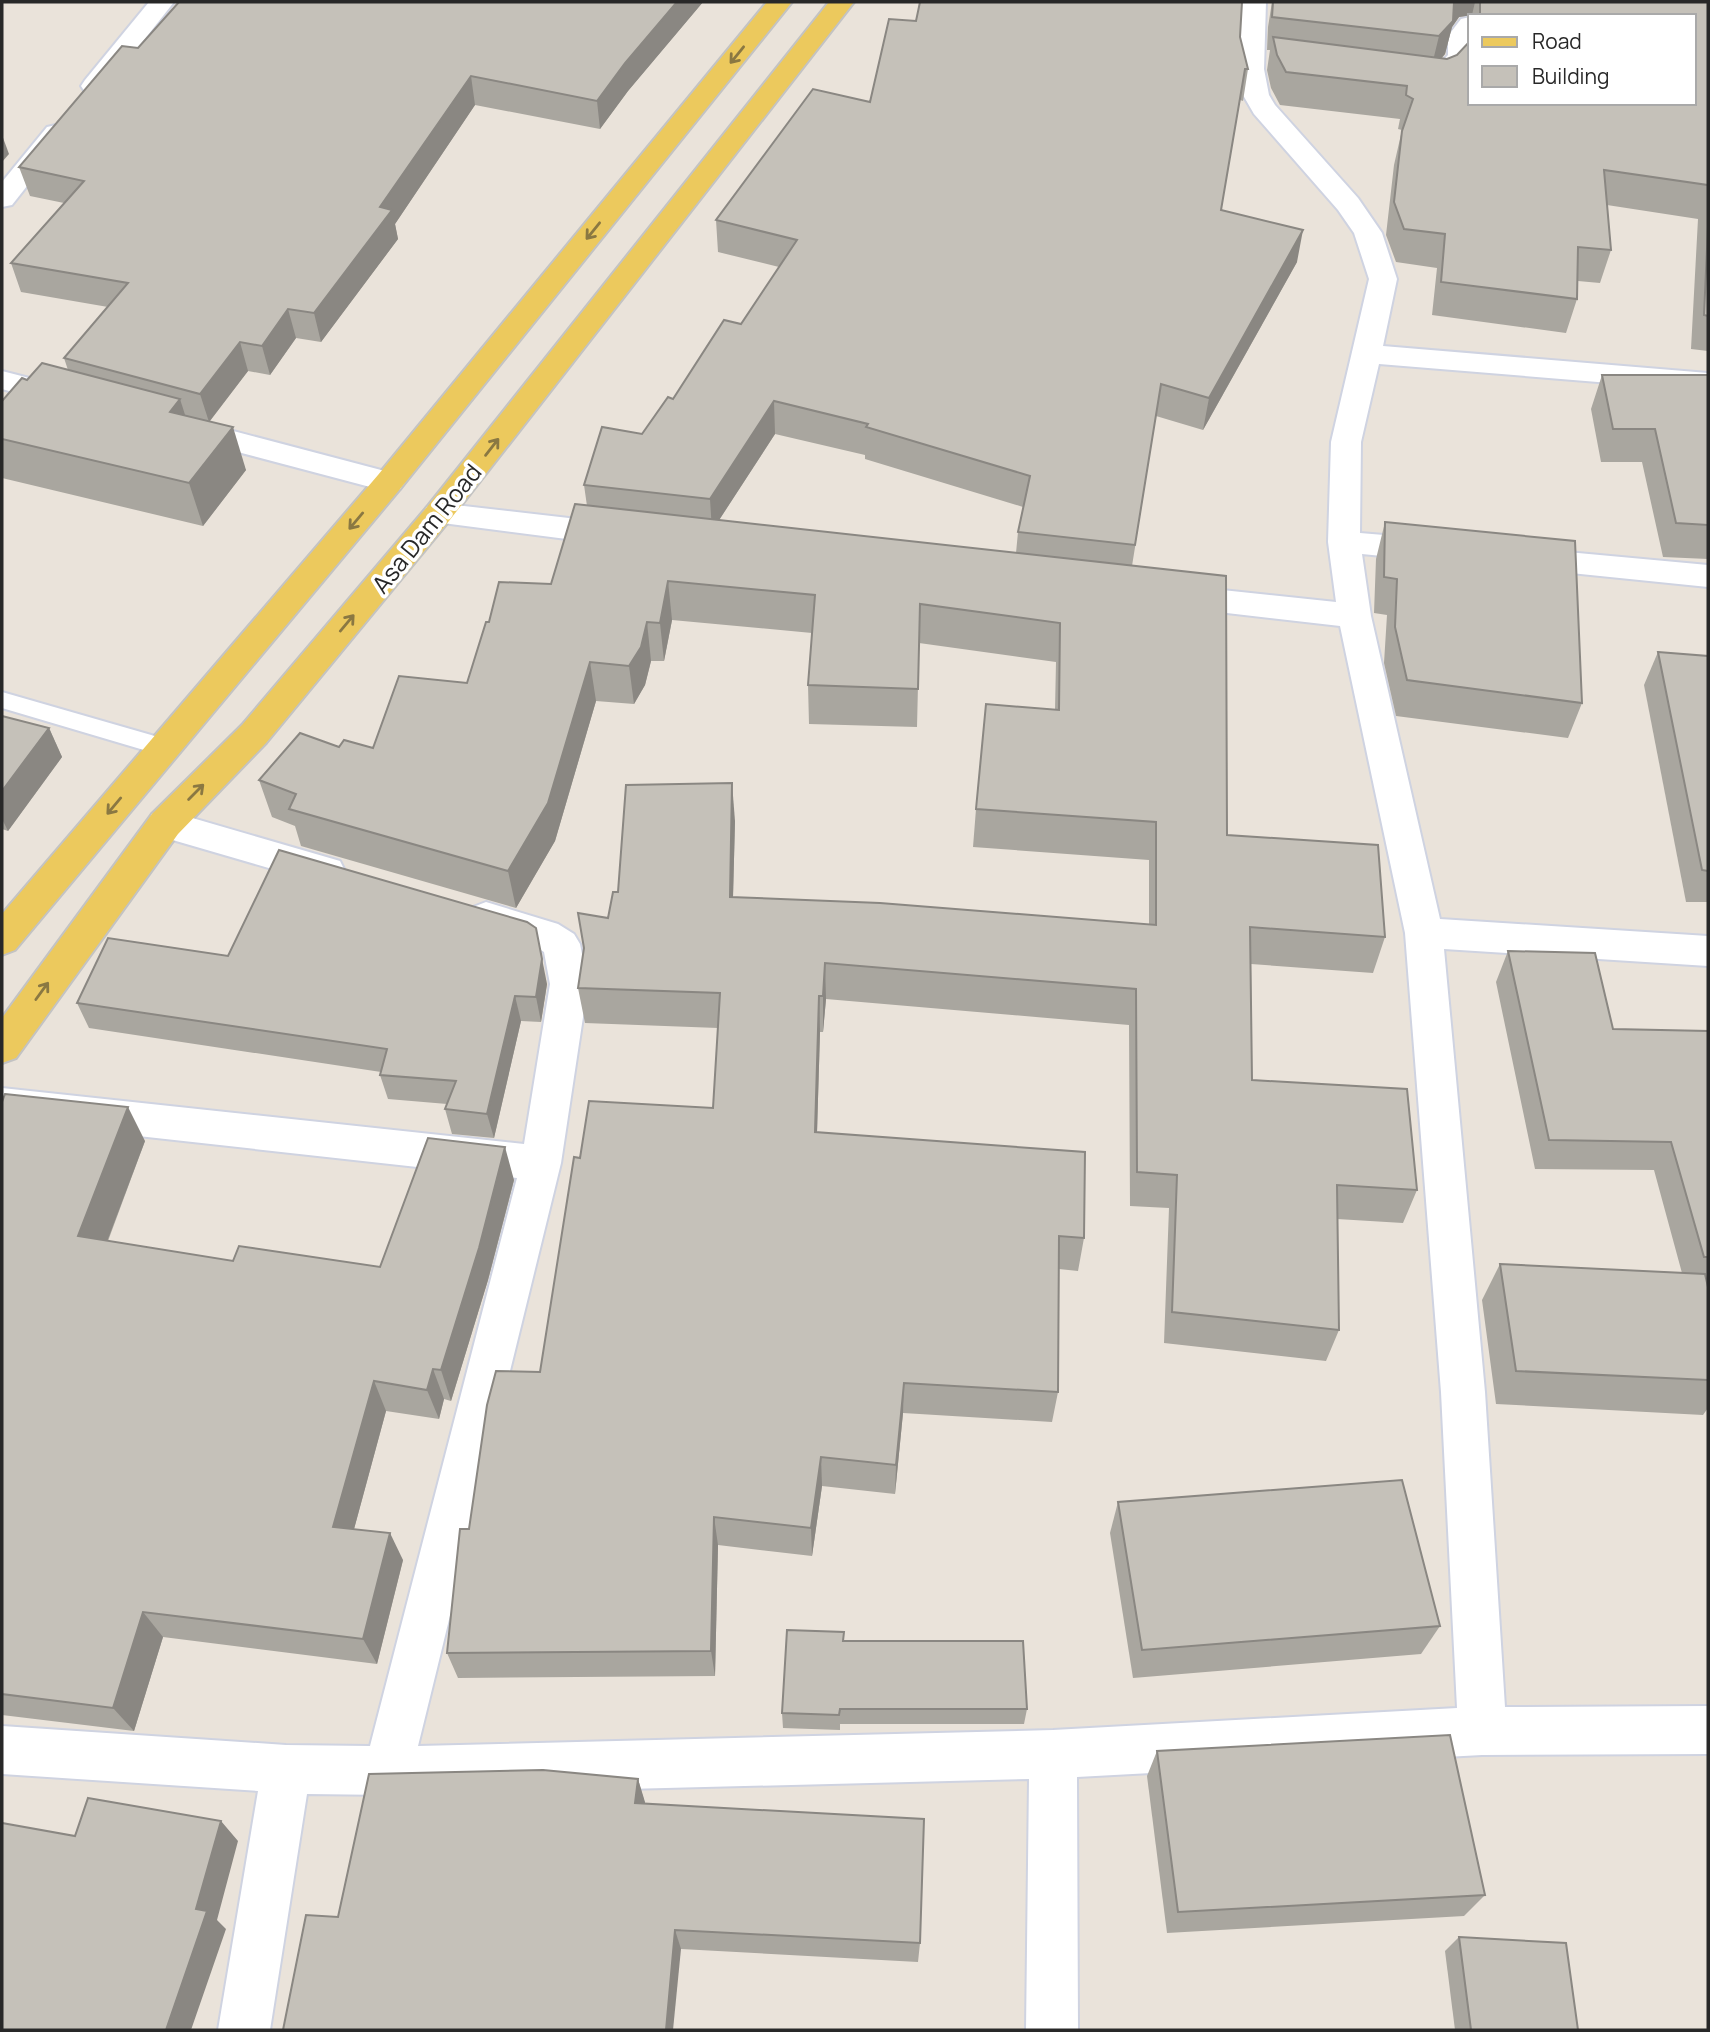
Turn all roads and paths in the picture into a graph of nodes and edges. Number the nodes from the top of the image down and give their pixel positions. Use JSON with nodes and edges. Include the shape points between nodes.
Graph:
{"nodes":[{"id":1,"x":162,"y":2,"type":"edge"},
{"id":2,"x":780,"y":2,"type":"edge"},
{"id":3,"x":842,"y":2,"type":"edge"},
{"id":4,"x":1254,"y":2,"type":"edge"},
{"id":5,"x":1468,"y":27,"type":"edge"},
{"id":6,"x":1398,"y":76,"type":"edge"},
{"id":7,"x":2,"y":199,"type":"edge"},
{"id":8,"x":1366,"y":354,"type":"junction"},
{"id":9,"x":2,"y":380,"type":"edge"},
{"id":10,"x":1708,"y":382,"type":"edge"},
{"id":11,"x":95,"y":405,"type":"edge"},
{"id":12,"x":162,"y":422,"type":"edge"},
{"id":13,"x":389,"y":482,"type":"junction"},
{"id":14,"x":438,"y":514,"type":"junction"},
{"id":15,"x":646,"y":537,"type":"edge"},
{"id":16,"x":1343,"y":542,"type":"junction"},
{"id":17,"x":1708,"y":576,"type":"edge"},
{"id":18,"x":1146,"y":593,"type":"edge"},
{"id":19,"x":1354,"y":616,"type":"junction"},
{"id":20,"x":2,"y":700,"type":"edge"},
{"id":21,"x":192,"y":714,"type":"junction"},
{"id":22,"x":254,"y":734,"type":"junction"},
{"id":23,"x":164,"y":747,"type":"junction"},
{"id":24,"x":165,"y":824,"type":"junction"},
{"id":25,"x":366,"y":882,"type":"edge"},
{"id":26,"x":446,"y":905,"type":"edge"},
{"id":27,"x":8,"y":922,"type":"edge"},
{"id":28,"x":1424,"y":933,"type":"junction"},
{"id":29,"x":1708,"y":951,"type":"edge"},
{"id":30,"x":2,"y":1046,"type":"edge"},
{"id":31,"x":2,"y":1104,"type":"edge"},
{"id":32,"x":541,"y":1163,"type":"junction"},
{"id":33,"x":1708,"y":1730,"type":"edge"},
{"id":34,"x":1482,"y":1731,"type":"junction"},
{"id":35,"x":2,"y":1750,"type":"edge"},
{"id":36,"x":1053,"y":1754,"type":"junction"},
{"id":37,"x":286,"y":1769,"type":"junction"},
{"id":38,"x":388,"y":1771,"type":"junction"},
{"id":39,"x":244,"y":2030,"type":"edge"},
{"id":40,"x":1052,"y":2030,"type":"edge"}],
"edges":[{"from":1,"to":7,"type":"street"},
{"from":2,"to":13,"type":"main road","one_way":true},
{"from":14,"to":3,"type":"main road","name":"Asa Dam Road","one_way":true},
{"from":4,"to":8,"type":"street","via":[[1266,60],[1249,68],[1253,92],[1348,204],[1368,233],[1383,279]]},
{"from":5,"to":6,"type":"street","via":[[1461,36],[1461,57],[1438,81]]},
{"from":8,"to":10,"type":"street"},
{"from":8,"to":16,"type":"street","via":[[1346,442]]},
{"from":9,"to":11,"type":"street"},
{"from":12,"to":13,"type":"street"},
{"from":13,"to":21,"type":"main road","one_way":true},
{"from":14,"to":15,"type":"street"},
{"from":22,"to":14,"type":"main road","name":"Asa Dam Road","one_way":true},
{"from":16,"to":17,"type":"street"},
{"from":16,"to":19,"type":"street"},
{"from":18,"to":19,"type":"street"},
{"from":19,"to":28,"type":"street"},
{"from":20,"to":23,"type":"lane"},
{"from":21,"to":22,"type":"main road"},
{"from":21,"to":23,"type":"main road"},
{"from":24,"to":22,"type":"main road","name":"Asa Dam Road","one_way":true},
{"from":23,"to":27,"type":"main road","one_way":true},
{"from":24,"to":25,"type":"street"},
{"from":30,"to":24,"type":"main road","name":"Asa Dam Road","one_way":true},
{"from":26,"to":32,"type":"street","via":[[545,934],[561,944],[569,984]]},
{"from":28,"to":29,"type":"street"},
{"from":28,"to":34,"type":"street","via":[[1463,1392]]},
{"from":31,"to":32,"type":"street"},
{"from":32,"to":38,"type":"street"},
{"from":33,"to":34,"type":"street"},
{"from":34,"to":36,"type":"street"},
{"from":35,"to":37,"type":"street"},
{"from":36,"to":38,"type":"street"},
{"from":36,"to":40,"type":"street"},
{"from":37,"to":38,"type":"street"},
{"from":37,"to":39,"type":"street"}]}
